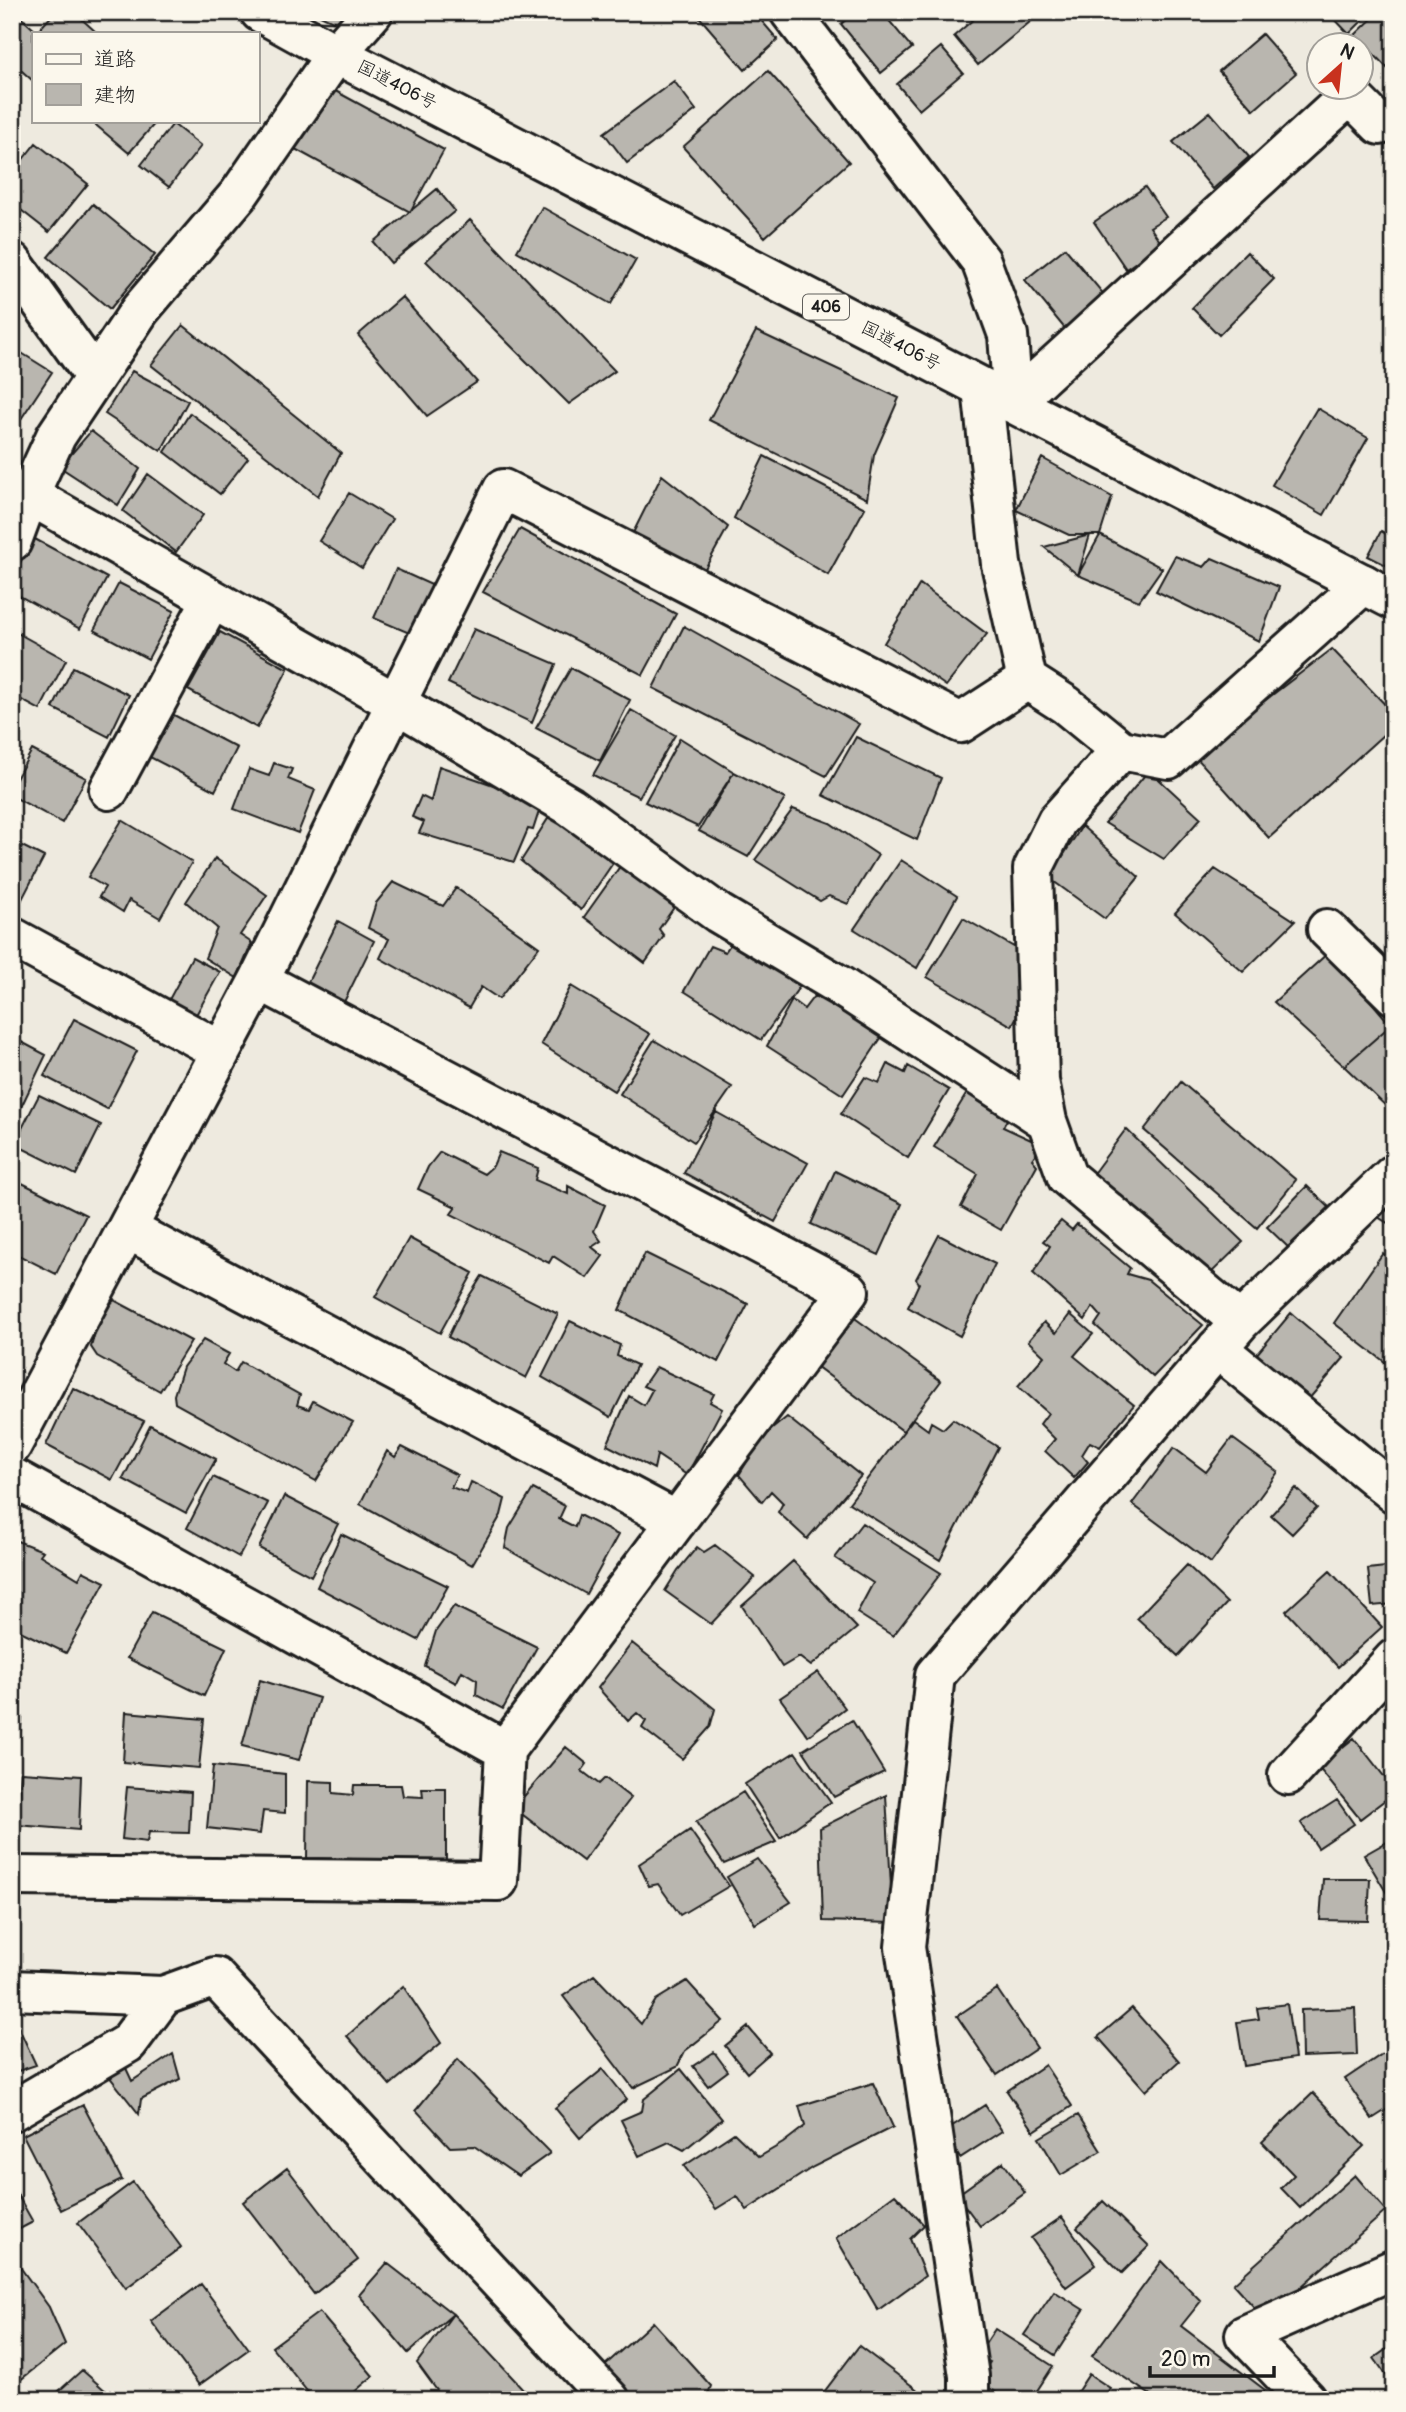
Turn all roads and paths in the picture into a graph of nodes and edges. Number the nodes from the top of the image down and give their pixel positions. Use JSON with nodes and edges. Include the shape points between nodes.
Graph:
{"nodes":[{"id":1,"x":260,"y":12,"type":"edge"},
{"id":2,"x":373,"y":12,"type":"edge"},
{"id":3,"x":790,"y":12,"type":"edge"},
{"id":4,"x":336,"y":54,"type":"junction"},
{"id":5,"x":1334,"y":102,"type":"edge"},
{"id":6,"x":1358,"y":102,"type":"edge"},
{"id":7,"x":1380,"y":125,"type":"dead end"},
{"id":8,"x":12,"y":262,"type":"edge"},
{"id":9,"x":95,"y":377,"type":"junction"},
{"id":10,"x":997,"y":396,"type":"junction"},
{"id":11,"x":29,"y":495,"type":"junction"},
{"id":12,"x":12,"y":541,"type":"edge"},
{"id":13,"x":1379,"y":592,"type":"edge"},
{"id":14,"x":212,"y":599,"type":"junction"},
{"id":15,"x":1027,"y":680,"type":"junction"},
{"id":16,"x":396,"y":703,"type":"junction"},
{"id":17,"x":1121,"y":750,"type":"junction"},
{"id":18,"x":109,"y":790,"type":"dead end"},
{"id":19,"x":1327,"y":929,"type":"dead end"},
{"id":20,"x":12,"y":937,"type":"edge"},
{"id":21,"x":259,"y":980,"type":"junction"},
{"id":22,"x":1394,"y":995,"type":"edge"},
{"id":23,"x":221,"y":1051,"type":"junction"},
{"id":24,"x":1047,"y":1121,"type":"junction"},
{"id":25,"x":1394,"y":1174,"type":"edge"},
{"id":26,"x":127,"y":1229,"type":"junction"},
{"id":27,"x":1229,"y":1335,"type":"junction"},
{"id":28,"x":12,"y":1445,"type":"edge"},
{"id":29,"x":12,"y":1477,"type":"edge"},
{"id":30,"x":1394,"y":1493,"type":"edge"},
{"id":31,"x":677,"y":1521,"type":"junction"},
{"id":32,"x":1394,"y":1659,"type":"edge"},
{"id":33,"x":505,"y":1750,"type":"junction"},
{"id":34,"x":1288,"y":1775,"type":"dead end"},
{"id":35,"x":12,"y":1876,"type":"edge"},
{"id":36,"x":12,"y":1990,"type":"edge"},
{"id":37,"x":163,"y":1996,"type":"junction"},
{"id":38,"x":12,"y":2111,"type":"edge"},
{"id":39,"x":1394,"y":2269,"type":"edge"},
{"id":40,"x":610,"y":2400,"type":"edge"},
{"id":41,"x":969,"y":2400,"type":"edge"},
{"id":42,"x":1307,"y":2400,"type":"edge"}],
"edges":[{"from":1,"to":4,"type":"main road","name":"国道406号","number":"406"},
{"from":2,"to":4,"type":"main road"},
{"from":3,"to":10,"type":"main road","via":[[981,261],[1008,335]]},
{"from":4,"to":9,"type":"main road","via":[[239,194],[140,310]]},
{"from":4,"to":10,"type":"main road","name":"国道406号","number":"406"},
{"from":5,"to":10,"type":"main road"},
{"from":6,"to":7,"type":"main road"},
{"from":8,"to":9,"type":"main road"},
{"from":9,"to":11,"type":"main road","via":[[56,436]]},
{"from":10,"to":13,"type":"main road","name":"国道406号","number":"406"},
{"from":10,"to":15,"type":"main road","via":[[1001,564]]},
{"from":11,"to":12,"type":"main road"},
{"from":11,"to":14,"type":"main road"},
{"from":13,"to":17,"type":"main road","via":[[1168,759]]},
{"from":14,"to":16,"type":"main road"},
{"from":14,"to":18,"type":"main road"},
{"from":15,"to":16,"type":"main road","via":[[961,723],[503,489]]},
{"from":15,"to":17,"type":"main road"},
{"from":16,"to":21,"type":"main road"},
{"from":16,"to":24,"type":"main road","via":[[570,806],[718,913],[834,982]]},
{"from":17,"to":24,"type":"main road","via":[[1057,821],[1033,869],[1039,1081]]},
{"from":19,"to":22,"type":"main road"},
{"from":20,"to":23,"type":"main road"},
{"from":21,"to":23,"type":"main road"},
{"from":21,"to":31,"type":"main road","via":[[849,1291]]},
{"from":23,"to":26,"type":"main road"},
{"from":24,"to":27,"type":"main road","via":[[1067,1177]]},
{"from":25,"to":27,"type":"main road"},
{"from":26,"to":28,"type":"main road"},
{"from":26,"to":31,"type":"main road"},
{"from":27,"to":30,"type":"main road"},
{"from":27,"to":41,"type":"main road","via":[[935,1675],[905,1947],[970,2376]]},
{"from":29,"to":33,"type":"main road"},
{"from":31,"to":33,"type":"main road"},
{"from":32,"to":34,"type":"main road"},
{"from":33,"to":35,"type":"main road","via":[[498,1881]]},
{"from":36,"to":37,"type":"main road"},
{"from":37,"to":38,"type":"main road","via":[[128,2043]]},
{"from":37,"to":40,"type":"main road","via":[[215,1977]]},
{"from":39,"to":42,"type":"main road","via":[[1245,2335]]}]}
